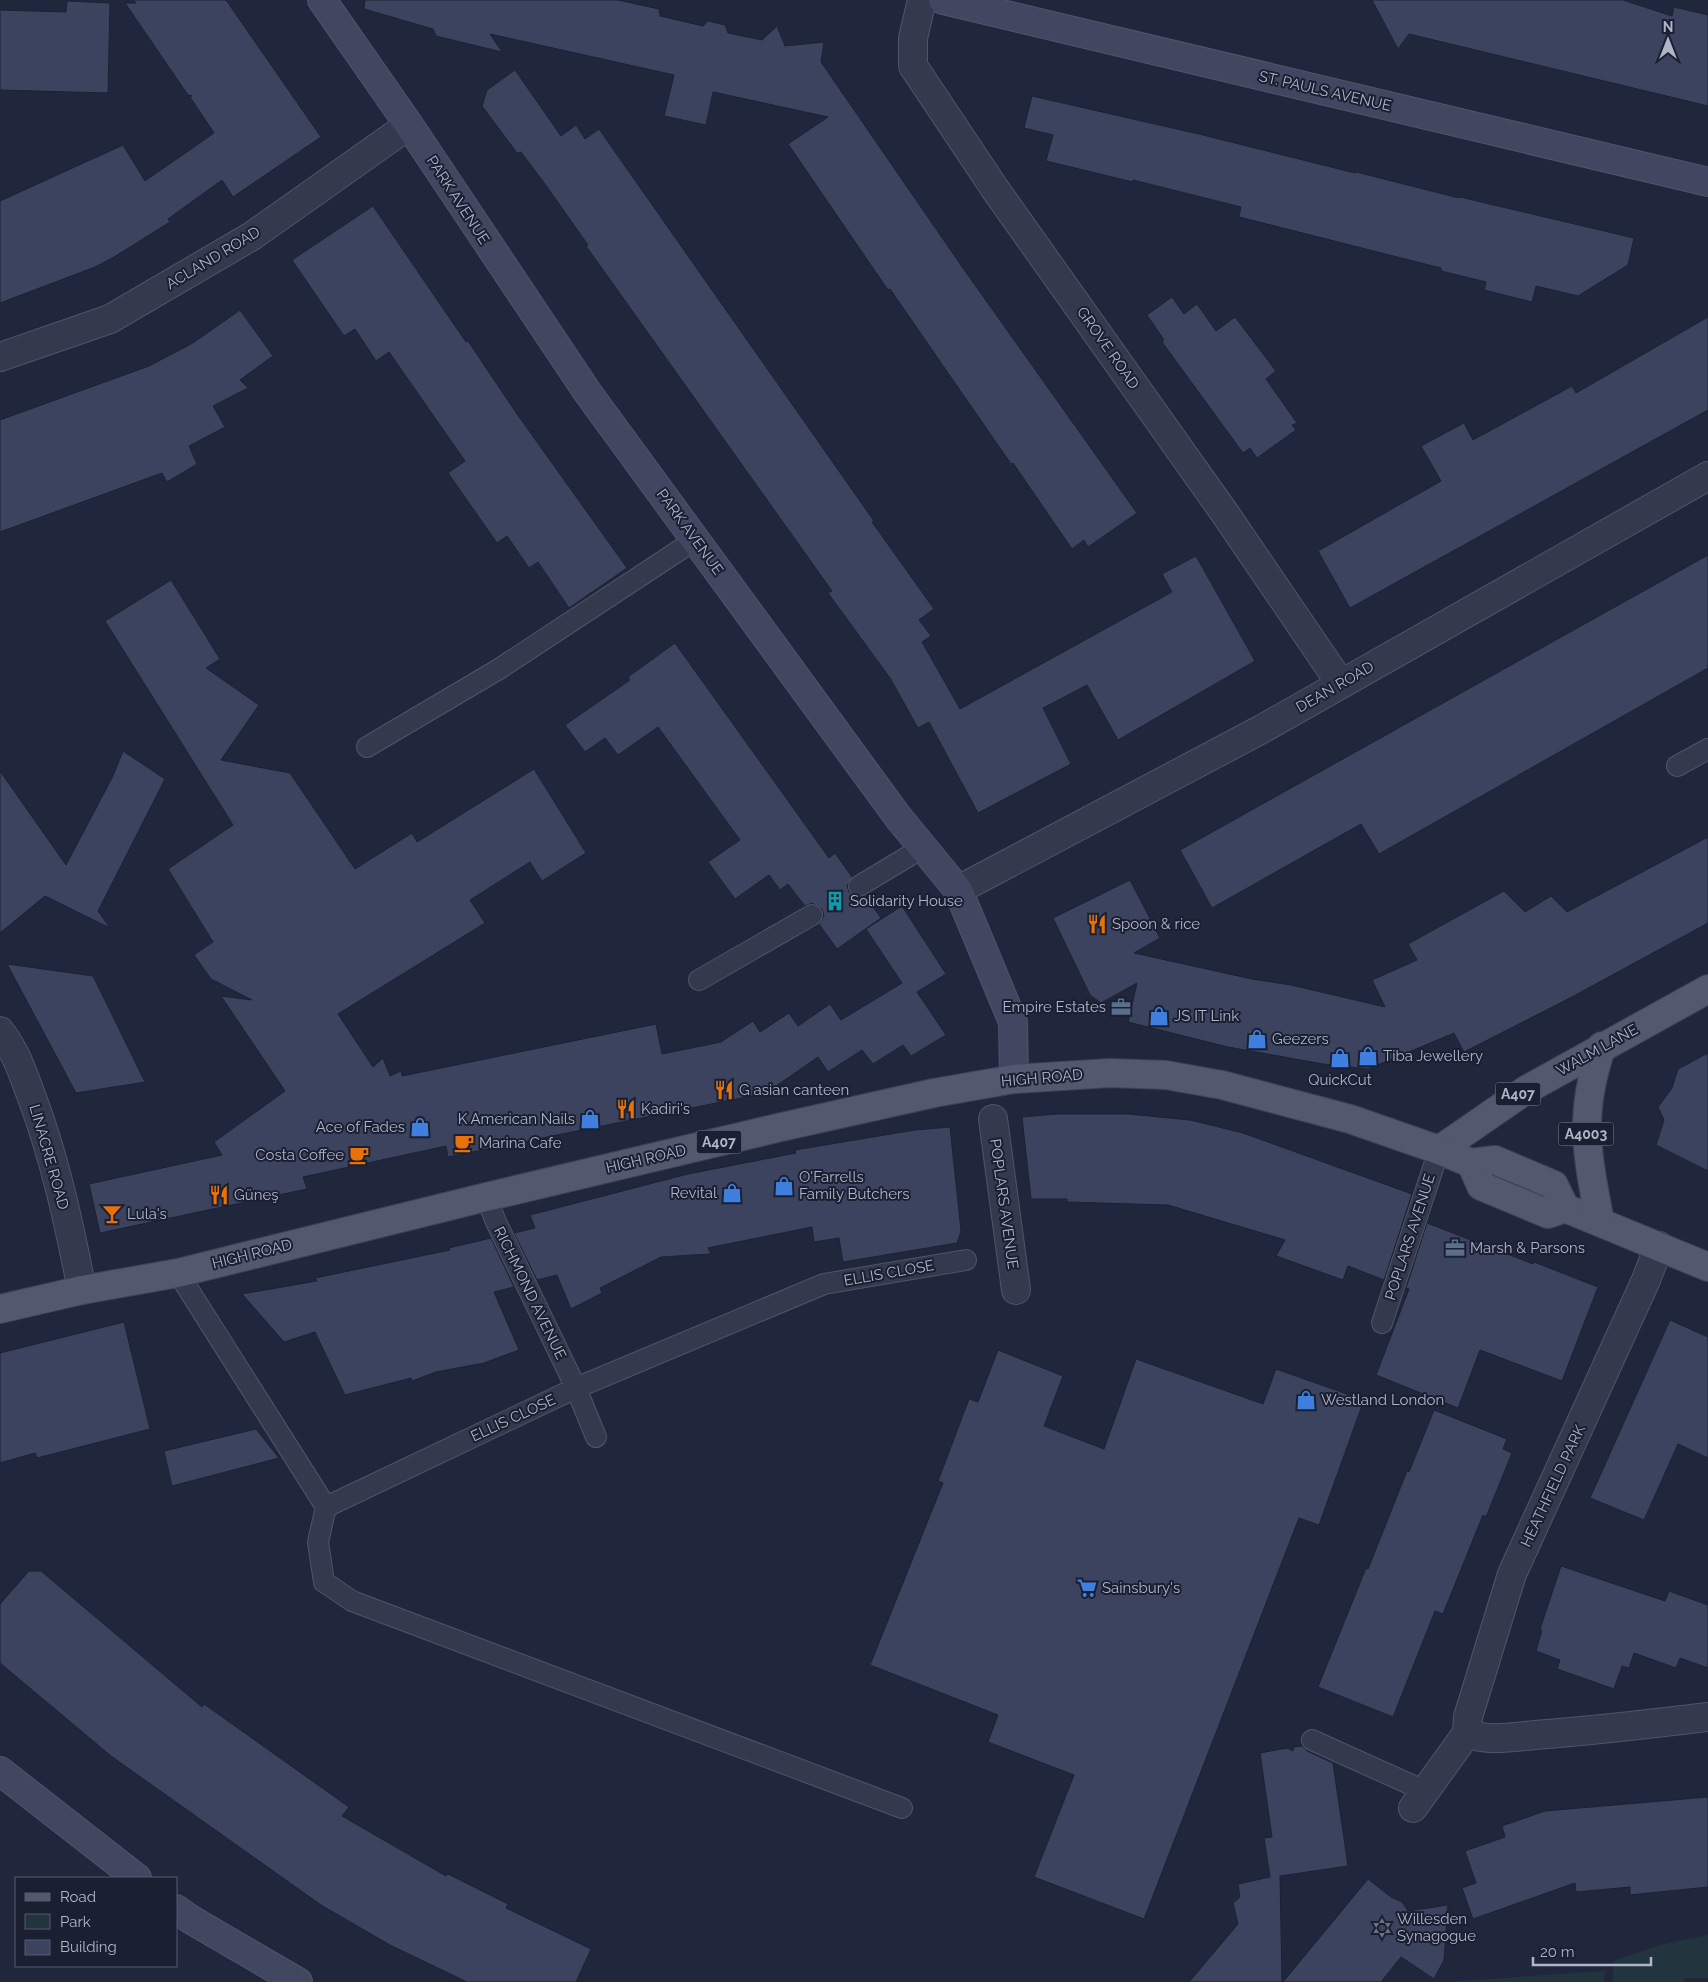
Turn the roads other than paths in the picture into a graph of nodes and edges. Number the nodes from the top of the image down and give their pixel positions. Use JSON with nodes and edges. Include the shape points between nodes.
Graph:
{"nodes":[{"id":1,"x":322,"y":0,"type":"edge"},
{"id":2,"x":922,"y":0,"type":"edge"},
{"id":3,"x":943,"y":0,"type":"edge"},
{"id":4,"x":409,"y":124,"type":"junction"},
{"id":5,"x":1708,"y":182,"type":"edge"},
{"id":6,"x":0,"y":358,"type":"edge"},
{"id":7,"x":1708,"y":476,"type":"edge"},
{"id":8,"x":695,"y":540,"type":"junction"},
{"id":9,"x":1341,"y":684,"type":"junction"},
{"id":10,"x":367,"y":747,"type":"dead end"},
{"id":11,"x":1708,"y":749,"type":"edge"},
{"id":12,"x":1677,"y":766,"type":"dead end"},
{"id":13,"x":924,"y":847,"type":"junction"},
{"id":14,"x":858,"y":886,"type":"dead end"},
{"id":15,"x":958,"y":890,"type":"junction"},
{"id":16,"x":812,"y":915,"type":"dead end"},
{"id":17,"x":699,"y":980,"type":"dead end"},
{"id":18,"x":1708,"y":989,"type":"edge"},
{"id":19,"x":0,"y":1031,"type":"edge"},
{"id":20,"x":1602,"y":1046,"type":"junction"},
{"id":21,"x":1014,"y":1079,"type":"junction"},
{"id":22,"x":993,"y":1119,"type":"dead end"},
{"id":23,"x":1439,"y":1150,"type":"junction"},
{"id":24,"x":486,"y":1197,"type":"junction"},
{"id":25,"x":1600,"y":1222,"type":"junction"},
{"id":26,"x":1659,"y":1246,"type":"junction"},
{"id":27,"x":966,"y":1260,"type":"dead end"},
{"id":28,"x":1708,"y":1267,"type":"edge"},
{"id":29,"x":178,"y":1273,"type":"junction"},
{"id":30,"x":82,"y":1290,"type":"junction"},
{"id":31,"x":1016,"y":1290,"type":"dead end"},
{"id":32,"x":0,"y":1309,"type":"edge"},
{"id":33,"x":1382,"y":1323,"type":"dead end"},
{"id":34,"x":576,"y":1388,"type":"junction"},
{"id":35,"x":596,"y":1437,"type":"dead end"},
{"id":36,"x":326,"y":1507,"type":"junction"},
{"id":37,"x":1708,"y":1717,"type":"edge"},
{"id":38,"x":1467,"y":1733,"type":"junction"},
{"id":39,"x":1312,"y":1740,"type":"dead end"},
{"id":40,"x":0,"y":1771,"type":"edge"},
{"id":41,"x":1419,"y":1800,"type":"joint"},
{"id":42,"x":902,"y":1808,"type":"dead end"},
{"id":43,"x":136,"y":1877,"type":"edge"},
{"id":44,"x":178,"y":1910,"type":"edge"},
{"id":45,"x":298,"y":1982,"type":"edge"}],
"edges":[{"from":1,"to":4,"type":"street","name":"PARK AVENUE"},
{"from":2,"to":9,"type":"street","name":"GROVE ROAD","via":[[913,38],[913,66],[995,189],[1226,515]]},
{"from":3,"to":5,"type":"street","name":"ST. PAULS AVENUE"},
{"from":4,"to":6,"type":"street","name":"ACLAND ROAD","via":[[252,236],[110,319]]},
{"from":4,"to":8,"type":"street","name":"PARK AVENUE","via":[[588,393]]},
{"from":7,"to":9,"type":"street","name":"DEAN ROAD"},
{"from":8,"to":10,"type":"lane","via":[[499,669]]},
{"from":8,"to":13,"type":"street","name":"PARK AVENUE","via":[[898,817]]},
{"from":9,"to":15,"type":"street","name":"DEAN ROAD"},
{"from":11,"to":12,"type":"lane"},
{"from":13,"to":14,"type":"lane"},
{"from":13,"to":15,"type":"street","name":"PARK AVENUE"},
{"from":15,"to":21,"type":"street","name":"PARK AVENUE","via":[[1013,1022]]},
{"from":16,"to":17,"type":"lane"},
{"from":18,"to":20,"type":"main road","name":"WALM LANE","number":"A407"},
{"from":19,"to":30,"type":"street","name":"LINACRE ROAD","via":[[13,1048],[46,1135]]},
{"from":20,"to":23,"type":"main road","name":"WALM LANE","number":"A407","via":[[1509,1100]]},
{"from":20,"to":25,"type":"main road","number":"A4003","via":[[1586,1113],[1588,1159]]},
{"from":21,"to":23,"type":"main road","name":"HIGH ROAD","number":"A407","via":[[1110,1073],[1166,1075],[1222,1085],[1330,1113]]},
{"from":21,"to":24,"type":"main road","name":"HIGH ROAD","number":"A407","via":[[934,1093]]},
{"from":22,"to":31,"type":"street","name":"POPLARS AVENUE"},
{"from":23,"to":25,"type":"main road","name":"HIGH ROAD","via":[[1471,1163],[1495,1160],[1554,1186],[1565,1208]]},
{"from":23,"to":33,"type":"lane","name":"POPLARS AVENUE"},
{"from":24,"to":29,"type":"main road","name":"HIGH ROAD","number":"A407"},
{"from":24,"to":34,"type":"lane","name":"RICHMOND AVENUE"},
{"from":25,"to":26,"type":"main road"},
{"from":26,"to":28,"type":"main road"},
{"from":26,"to":38,"type":"street","name":"HEATHFIELD PARK","via":[[1512,1574],[1468,1717]]},
{"from":27,"to":34,"type":"lane","name":"ELLIS CLOSE","via":[[824,1284]]},
{"from":29,"to":30,"type":"main road","name":"HIGH ROAD","number":"A407"},
{"from":29,"to":36,"type":"lane"},
{"from":30,"to":32,"type":"main road","name":"HIGH ROAD","number":"A407"},
{"from":34,"to":35,"type":"lane","name":"RICHMOND AVENUE"},
{"from":34,"to":36,"type":"lane","name":"ELLIS CLOSE"},
{"from":36,"to":42,"type":"lane","via":[[318,1542],[324,1582],[352,1601]]},
{"from":37,"to":38,"type":"street","via":[[1556,1734],[1480,1738]]},
{"from":38,"to":41,"type":"street","name":"HEATHFIELD PARK"},
{"from":39,"to":41,"type":"lane"},
{"from":40,"to":43,"type":"street"},
{"from":44,"to":45,"type":"street"}]}
